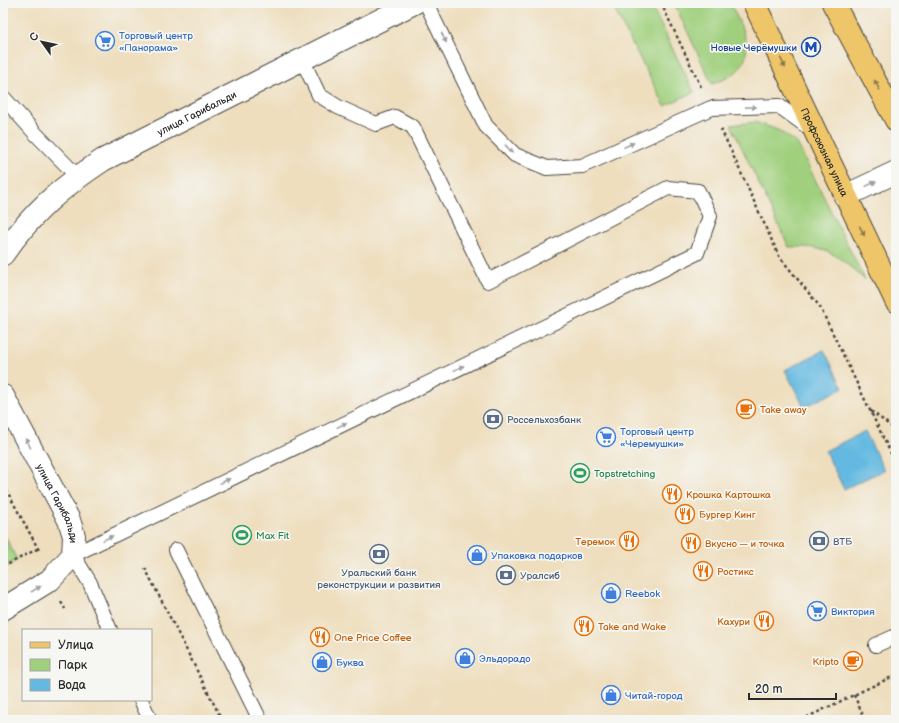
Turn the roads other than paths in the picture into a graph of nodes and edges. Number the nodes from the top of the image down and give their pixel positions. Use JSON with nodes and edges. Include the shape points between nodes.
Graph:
{"nodes":[{"id":1,"x":414,"y":3,"type":"edge"},
{"id":2,"x":426,"y":3,"type":"edge"},
{"id":3,"x":754,"y":3,"type":"edge"},
{"id":4,"x":833,"y":3,"type":"edge"},
{"id":5,"x":302,"y":59,"type":"junction"},
{"id":6,"x":3,"y":97,"type":"edge"},
{"id":7,"x":896,"y":120,"type":"edge"},
{"id":8,"x":817,"y":134,"type":"junction"},
{"id":9,"x":896,"y":172,"type":"edge"},
{"id":10,"x":78,"y":177,"type":"junction"},
{"id":11,"x":845,"y":196,"type":"junction"},
{"id":12,"x":3,"y":254,"type":"edge"},
{"id":13,"x":896,"y":301,"type":"edge"},
{"id":14,"x":3,"y":396,"type":"edge"},
{"id":15,"x":176,"y":550,"type":"dead end"},
{"id":16,"x":73,"y":555,"type":"junction"},
{"id":17,"x":3,"y":609,"type":"edge"},
{"id":18,"x":110,"y":629,"type":"edge"},
{"id":19,"x":896,"y":636,"type":"edge"},
{"id":20,"x":876,"y":646,"type":"dead end"},
{"id":21,"x":141,"y":701,"type":"edge"},
{"id":22,"x":150,"y":720,"type":"edge"},
{"id":23,"x":260,"y":720,"type":"edge"}],
"edges":[{"from":1,"to":5,"type":"street","name":"улица Гарибальди"},
{"from":2,"to":8,"type":"lane","one_way":true,"via":[[486,126],[515,155],[547,168],[582,166],[711,108],[779,106]]},
{"from":3,"to":8,"type":"main road","name":"Профсоюзная улица","one_way":true},
{"from":7,"to":4,"type":"main road","one_way":true},
{"from":5,"to":10,"type":"street","name":"улица Гарибальди","via":[[103,160]]},
{"from":16,"to":5,"type":"lane","one_way":true,"via":[[697,253],[710,216],[698,191],[668,188],[488,281],[413,127],[395,117],[376,124],[338,107],[319,95]]},
{"from":6,"to":10,"type":"lane","via":[[34,133]]},
{"from":8,"to":11,"type":"main road","name":"Профсоюзная улица"},
{"from":11,"to":9,"type":"street","one_way":true},
{"from":10,"to":12,"type":"street","name":"улица Гарибальди","via":[[39,209]]},
{"from":11,"to":13,"type":"main road","name":"Профсоюзная улица","one_way":true},
{"from":16,"to":14,"type":"street","name":"улица Гарибальди","one_way":true,"via":[[74,536],[69,520]]},
{"from":15,"to":23,"type":"lane"},
{"from":17,"to":16,"type":"street","name":"улица Гарибальди","one_way":true,"via":[[50,580]]},
{"from":16,"to":18,"type":"lane","via":[[90,583]]},
{"from":19,"to":20,"type":"lane"},
{"from":21,"to":22,"type":"lane"}]}
